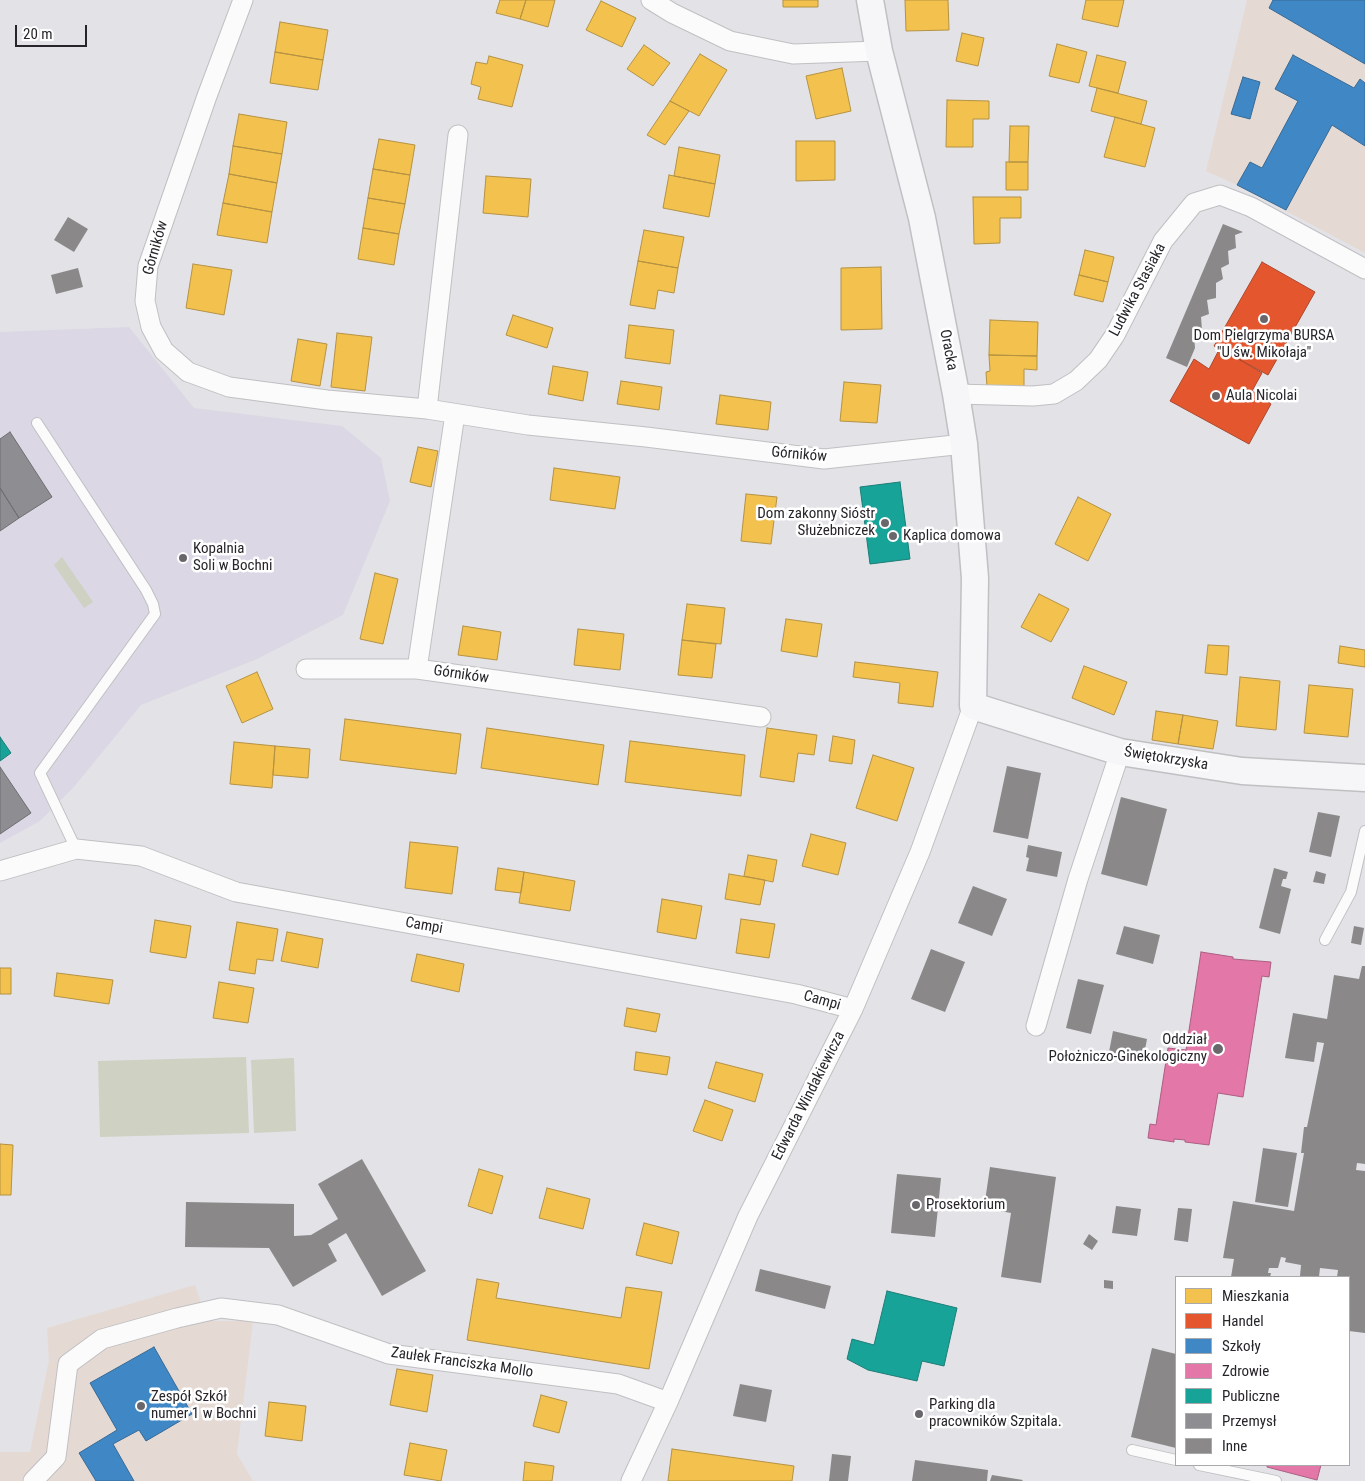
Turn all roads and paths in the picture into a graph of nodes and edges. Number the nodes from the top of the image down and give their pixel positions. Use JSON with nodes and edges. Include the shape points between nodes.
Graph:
{"nodes":[{"id":1,"x":243,"y":0,"type":"edge"},
{"id":2,"x":651,"y":0,"type":"edge"},
{"id":3,"x":870,"y":0,"type":"edge"},
{"id":4,"x":879,"y":51,"type":"junction"},
{"id":5,"x":458,"y":135,"type":"dead end"},
{"id":6,"x":1365,"y":269,"type":"edge"},
{"id":7,"x":956,"y":394,"type":"junction"},
{"id":8,"x":427,"y":409,"type":"junction"},
{"id":9,"x":456,"y":414,"type":"junction"},
{"id":10,"x":38,"y":423,"type":"dead end"},
{"id":11,"x":964,"y":444,"type":"junction"},
{"id":12,"x":306,"y":669,"type":"dead end"},
{"id":13,"x":417,"y":669,"type":"junction"},
{"id":14,"x":973,"y":706,"type":"junction"},
{"id":15,"x":761,"y":717,"type":"dead end"},
{"id":16,"x":1120,"y":752,"type":"junction"},
{"id":17,"x":1365,"y":778,"type":"edge"},
{"id":18,"x":1365,"y":831,"type":"edge"},
{"id":19,"x":76,"y":849,"type":"junction"},
{"id":20,"x":0,"y":870,"type":"edge"},
{"id":21,"x":1325,"y":940,"type":"dead end"},
{"id":22,"x":853,"y":1009,"type":"junction"},
{"id":23,"x":1036,"y":1026,"type":"dead end"},
{"id":24,"x":668,"y":1402,"type":"junction"},
{"id":25,"x":1132,"y":1450,"type":"dead end"},
{"id":26,"x":1175,"y":1460,"type":"edge"},
{"id":27,"x":1205,"y":1466,"type":"edge"},
{"id":28,"x":33,"y":1481,"type":"edge"},
{"id":29,"x":631,"y":1481,"type":"edge"},
{"id":30,"x":1276,"y":1481,"type":"edge"}],
"edges":[{"from":1,"to":8,"type":"street","name":"Górników","via":[[148,266],[145,301],[151,327],[164,351],[188,372],[229,387]]},
{"from":2,"to":4,"type":"street","via":[[730,41],[793,54]]},
{"from":3,"to":4,"type":"street","name":"Oracka"},
{"from":4,"to":7,"type":"street","name":"Oracka","via":[[922,218]]},
{"from":5,"to":8,"type":"street"},
{"from":6,"to":7,"type":"street","name":"Ludwika Stasiaka","via":[[1251,207],[1220,194],[1194,203],[1163,241],[1115,335],[1098,360],[1076,381],[1054,394]]},
{"from":7,"to":11,"type":"street","name":"Oracka"},
{"from":8,"to":9,"type":"street","name":"Górników"},
{"from":9,"to":11,"type":"street","name":"Górników","via":[[824,459]]},
{"from":9,"to":13,"type":"street","name":"Górników"},
{"from":10,"to":19,"type":"lane","via":[[146,590],[155,614],[40,772]]},
{"from":11,"to":14,"type":"street","name":"Oracka","via":[[975,578]]},
{"from":12,"to":13,"type":"street"},
{"from":13,"to":15,"type":"street","name":"Górników"},
{"from":14,"to":16,"type":"street","name":"Świętokrzyska"},
{"from":14,"to":22,"type":"street","name":"Edwarda Windakiewicza","via":[[920,852]]},
{"from":16,"to":17,"type":"street","name":"Świętokrzyska","via":[[1242,771]]},
{"from":16,"to":23,"type":"street","via":[[1078,879]]},
{"from":18,"to":21,"type":"lane","via":[[1351,892]]},
{"from":19,"to":20,"type":"street","name":"Campi"},
{"from":19,"to":22,"type":"street","name":"Campi","via":[[141,856],[236,892],[796,994]]},
{"from":22,"to":24,"type":"street","name":"Edwarda Windakiewicza","via":[[748,1216]]},
{"from":24,"to":28,"type":"street","name":"Zaułek Franciszka Mollo","via":[[618,1384],[389,1354],[278,1315],[221,1308],[102,1339],[68,1364],[56,1457]]},
{"from":24,"to":29,"type":"street","name":"Edwarda Windakiewicza"},
{"from":25,"to":26,"type":"lane"},
{"from":27,"to":30,"type":"lane"}]}
